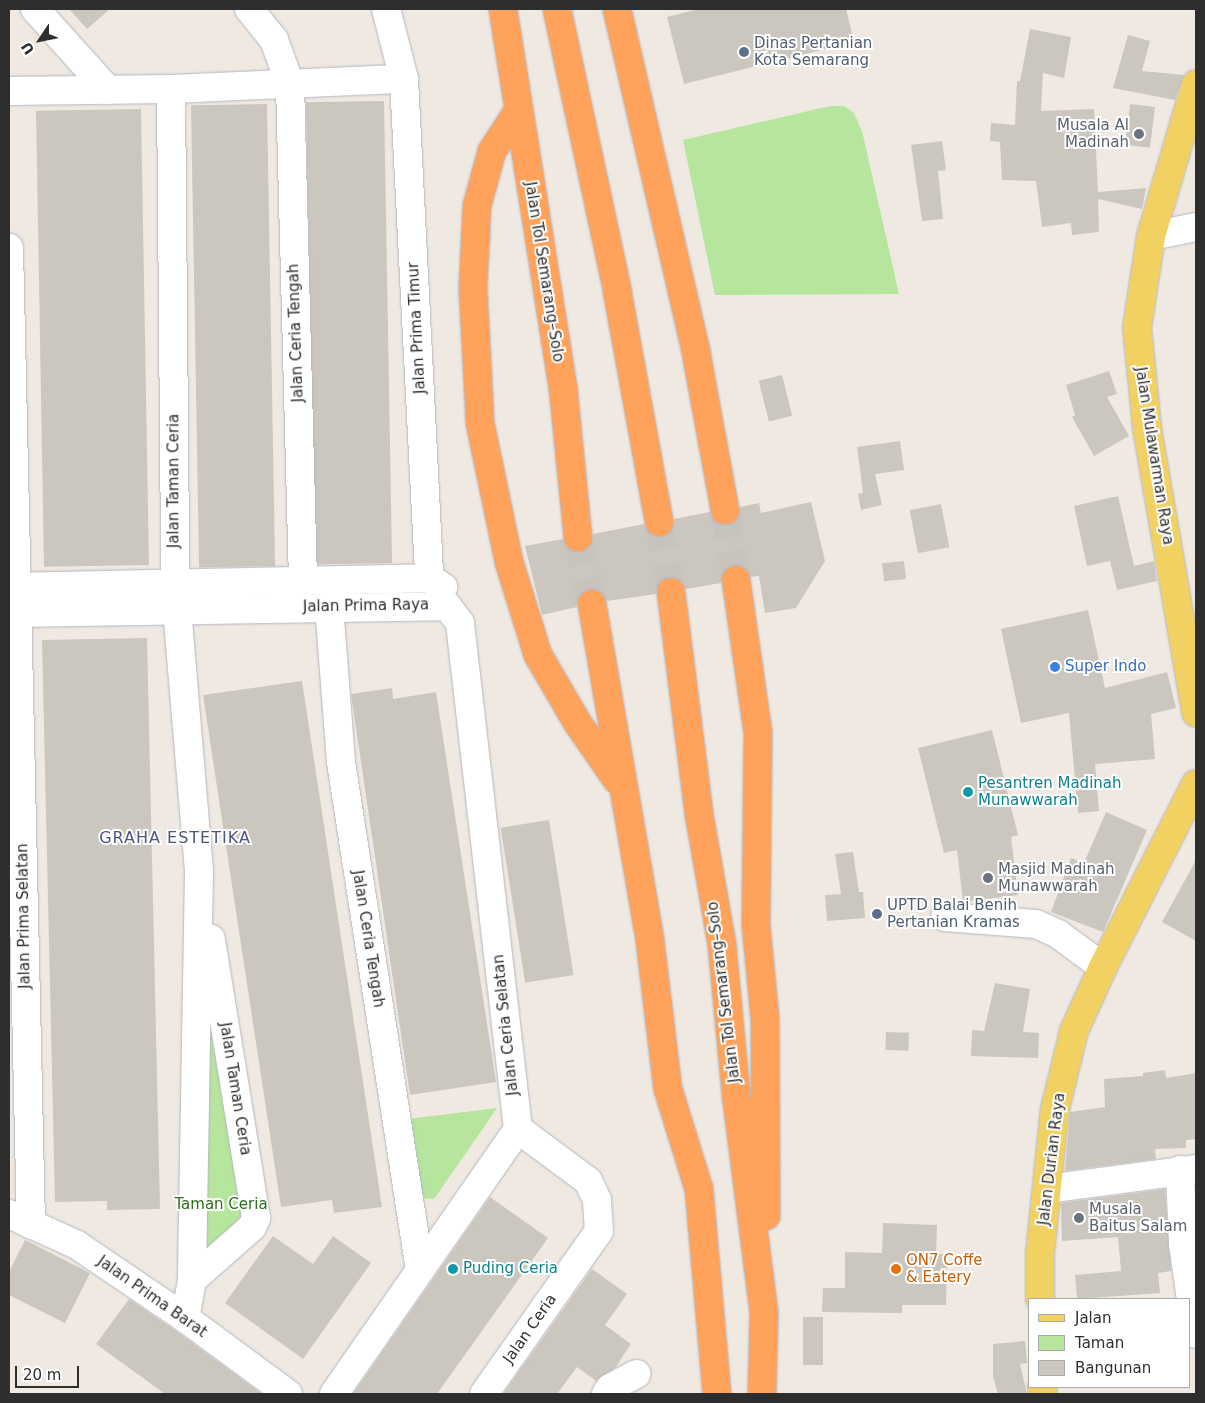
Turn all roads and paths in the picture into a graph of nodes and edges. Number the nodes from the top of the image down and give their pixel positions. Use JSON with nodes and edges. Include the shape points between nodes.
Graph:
{"nodes":[{"id":1,"x":35,"y":9,"type":"edge"},
{"id":2,"x":249,"y":9,"type":"edge"},
{"id":3,"x":386,"y":9,"type":"edge"},
{"id":4,"x":503,"y":9,"type":"edge"},
{"id":5,"x":557,"y":9,"type":"edge"},
{"id":6,"x":617,"y":9,"type":"edge"},
{"id":7,"x":404,"y":79,"type":"junction"},
{"id":8,"x":290,"y":84,"type":"junction"},
{"id":9,"x":1196,"y":84,"type":"edge"},
{"id":10,"x":171,"y":89,"type":"junction"},
{"id":11,"x":108,"y":90,"type":"junction"},
{"id":12,"x":9,"y":91,"type":"edge"},
{"id":13,"x":518,"y":111,"type":"junction"},
{"id":14,"x":1196,"y":227,"type":"edge"},
{"id":15,"x":1151,"y":236,"type":"junction"},
{"id":16,"x":9,"y":248,"type":"edge"},
{"id":17,"x":725,"y":510,"type":"tunnel mouth"},
{"id":18,"x":659,"y":522,"type":"tunnel mouth"},
{"id":19,"x":578,"y":536,"type":"tunnel mouth"},
{"id":20,"x":429,"y":578,"type":"junction"},
{"id":21,"x":736,"y":580,"type":"tunnel mouth"},
{"id":22,"x":303,"y":583,"type":"junction"},
{"id":23,"x":670,"y":592,"type":"tunnel mouth"},
{"id":24,"x":176,"y":598,"type":"junction"},
{"id":25,"x":12,"y":600,"type":"edge"},
{"id":26,"x":592,"y":604,"type":"tunnel mouth"},
{"id":27,"x":329,"y":606,"type":"junction"},
{"id":28,"x":447,"y":606,"type":"junction"},
{"id":29,"x":1196,"y":713,"type":"edge"},
{"id":30,"x":1196,"y":784,"type":"edge"},
{"id":31,"x":622,"y":788,"type":"junction"},
{"id":32,"x":199,"y":870,"type":"junction"},
{"id":33,"x":945,"y":917,"type":"dead end"},
{"id":34,"x":1103,"y":967,"type":"junction"},
{"id":35,"x":518,"y":1128,"type":"junction"},
{"id":36,"x":1188,"y":1170,"type":"edge"},
{"id":37,"x":1047,"y":1189,"type":"junction"},
{"id":38,"x":20,"y":1220,"type":"edge"},
{"id":39,"x":420,"y":1270,"type":"junction"},
{"id":40,"x":192,"y":1280,"type":"junction"},
{"id":41,"x":1040,"y":1298,"type":"edge"},
{"id":42,"x":764,"y":1313,"type":"junction"},
{"id":43,"x":184,"y":1318,"type":"junction"},
{"id":44,"x":1196,"y":1334,"type":"edge"},
{"id":45,"x":636,"y":1374,"type":"dead end"},
{"id":46,"x":288,"y":1394,"type":"edge"},
{"id":47,"x":334,"y":1394,"type":"edge"},
{"id":48,"x":484,"y":1394,"type":"edge"},
{"id":49,"x":606,"y":1394,"type":"edge"},
{"id":50,"x":717,"y":1394,"type":"edge"},
{"id":51,"x":762,"y":1394,"type":"edge"}],
"edges":[{"from":1,"to":11,"type":"street"},
{"from":2,"to":8,"type":"street","via":[[274,40]]},
{"from":3,"to":7,"type":"street","name":"Jalan Prima Timur"},
{"from":4,"to":13,"type":"highway","name":"Jalan Tol Semarang–Solo"},
{"from":5,"to":18,"type":"highway","via":[[617,290]]},
{"from":6,"to":17,"type":"highway","via":[[696,352]]},
{"from":7,"to":8,"type":"street"},
{"from":7,"to":20,"type":"street","name":"Jalan Prima Timur"},
{"from":8,"to":10,"type":"street"},
{"from":8,"to":22,"type":"street","name":"Jalan Ceria Tengah"},
{"from":9,"to":15,"type":"main road","name":"Jalan Mulawarman Raya"},
{"from":10,"to":11,"type":"street"},
{"from":10,"to":24,"type":"street","name":"Jalan Taman Ceria"},
{"from":11,"to":12,"type":"street"},
{"from":13,"to":19,"type":"highway","name":"Jalan Tol Semarang–Solo","via":[[563,387]]},
{"from":13,"to":31,"type":"highway","via":[[492,151],[478,206],[473,288],[480,423],[509,562],[538,655],[577,722]]},
{"from":14,"to":15,"type":"street"},
{"from":15,"to":29,"type":"main road","name":"Jalan Mulawarman Raya","via":[[1137,324],[1141,381]]},
{"from":16,"to":25,"type":"street","name":"Jalan Prima Selatan"},
{"from":20,"to":22,"type":"street","name":"Jalan Prima Raya"},
{"from":20,"to":28,"type":"street","name":"Jalan Prima Raya","via":[[442,585]]},
{"from":21,"to":42,"type":"highway","via":[[758,733],[756,925],[765,1019]]},
{"from":22,"to":24,"type":"street","name":"Jalan Prima Raya"},
{"from":23,"to":42,"type":"highway","name":"Jalan Tol Semarang–Solo","via":[[698,804],[722,946],[736,1094]]},
{"from":24,"to":25,"type":"street","name":"Jalan Prima Raya"},
{"from":24,"to":27,"type":"street","name":"Jalan Prima Raya"},
{"from":24,"to":32,"type":"street","name":"Jalan Taman Ceria"},
{"from":25,"to":38,"type":"street","name":"Jalan Prima Selatan"},
{"from":26,"to":31,"type":"highway"},
{"from":27,"to":28,"type":"street","name":"Jalan Prima Raya"},
{"from":27,"to":39,"type":"street","name":"Jalan Ceria Tengah","via":[[341,762]]},
{"from":28,"to":35,"type":"street","name":"Jalan Ceria Selatan","via":[[460,623]]},
{"from":30,"to":34,"type":"main road","name":"Jalan Durian Raya"},
{"from":31,"to":50,"type":"highway","via":[[650,941],[668,1089],[699,1189]]},
{"from":32,"to":40,"type":"street","name":"Jalan Taman Ceria"},
{"from":32,"to":40,"type":"street","name":"Jalan Taman Ceria","via":[[256,1218],[252,1227]]},
{"from":33,"to":34,"type":"street","via":[[1036,924],[1058,934]]},
{"from":34,"to":37,"type":"main road","name":"Jalan Durian Raya","via":[[1074,1031],[1055,1109]]},
{"from":35,"to":39,"type":"street"},
{"from":35,"to":48,"type":"street","name":"Jalan Ceria","via":[[588,1181],[597,1200],[599,1232]]},
{"from":36,"to":37,"type":"street"},
{"from":36,"to":44,"type":"street","via":[[1183,1244]]},
{"from":37,"to":41,"type":"main road","name":"Jalan Durian Raya","via":[[1040,1253]]},
{"from":38,"to":43,"type":"street","name":"Jalan Prima Barat","via":[[77,1245]]},
{"from":39,"to":47,"type":"street"},
{"from":40,"to":43,"type":"street","name":"Jalan Taman Ceria"},
{"from":42,"to":51,"type":"highway","name":"Jalan Tol Semarang–Solo"},
{"from":43,"to":46,"type":"street","name":"Jalan Prima Barat"},
{"from":45,"to":49,"type":"street","via":[[610,1388]]}]}
